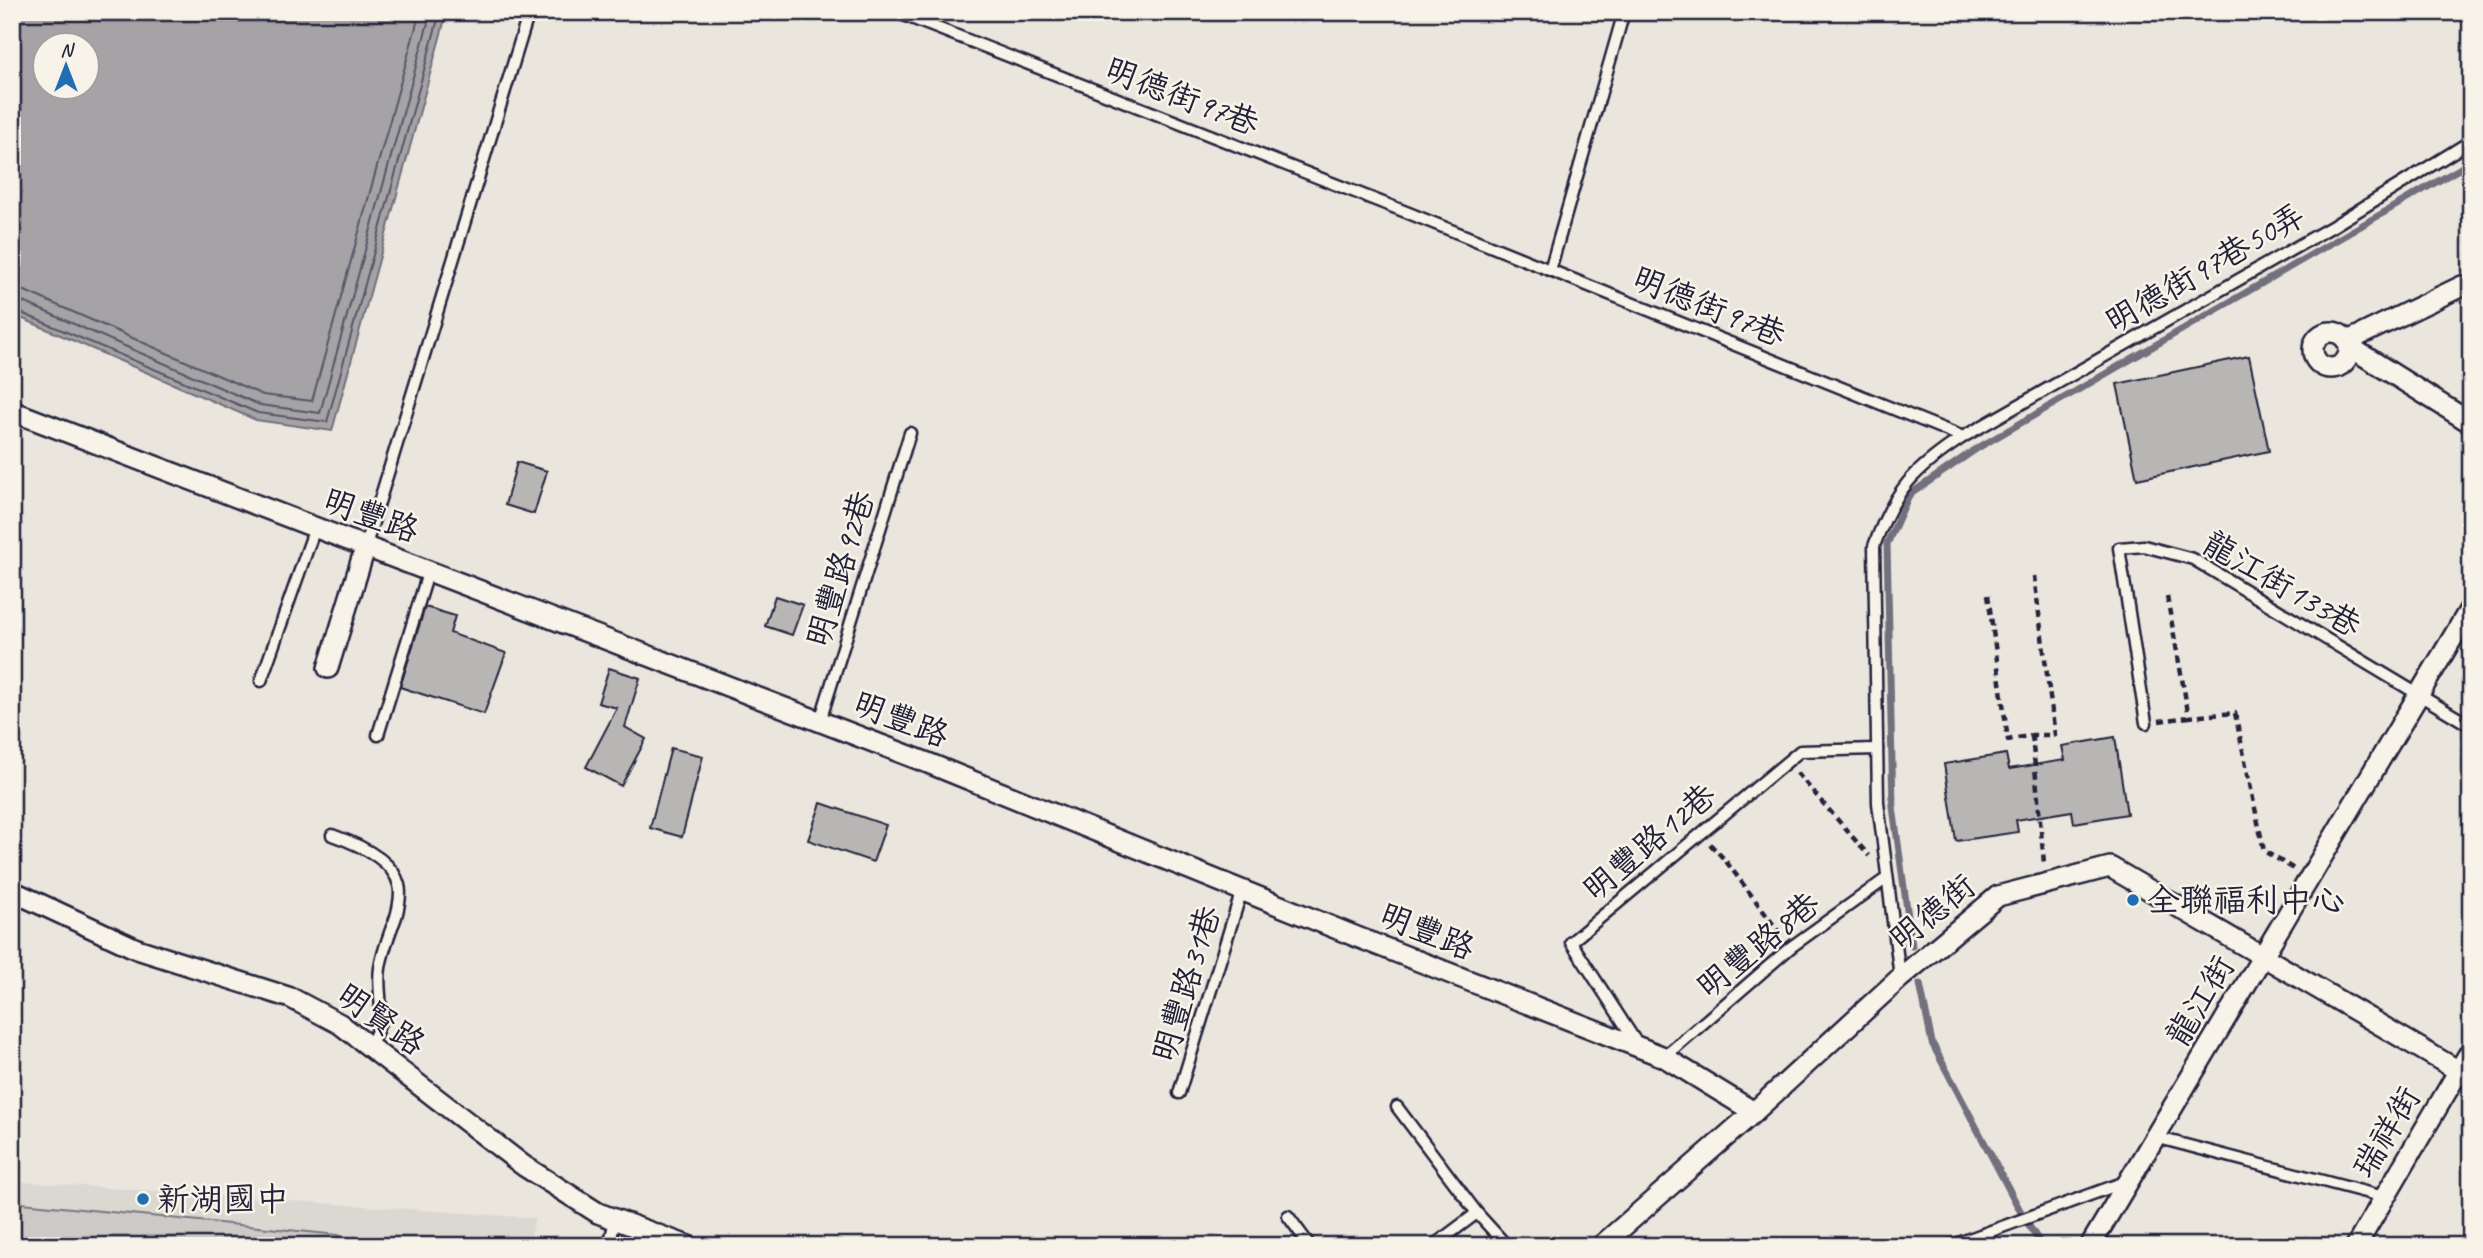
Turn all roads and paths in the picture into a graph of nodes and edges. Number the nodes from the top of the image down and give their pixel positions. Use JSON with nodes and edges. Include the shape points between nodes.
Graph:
{"nodes":[{"id":1,"x":528,"y":12,"type":"edge"},
{"id":2,"x":896,"y":12,"type":"edge"},
{"id":3,"x":1624,"y":12,"type":"edge"},
{"id":4,"x":2471,"y":141,"type":"edge"},
{"id":5,"x":1550,"y":270,"type":"junction"},
{"id":6,"x":2462,"y":286,"type":"dead end"},
{"id":7,"x":12,"y":411,"type":"edge"},
{"id":8,"x":2471,"y":423,"type":"edge"},
{"id":9,"x":910,"y":433,"type":"dead end"},
{"id":10,"x":1963,"y":437,"type":"junction"},
{"id":11,"x":315,"y":528,"type":"junction"},
{"id":12,"x":366,"y":545,"type":"junction"},
{"id":13,"x":429,"y":570,"type":"junction"},
{"id":14,"x":2034,"y":576,"type":"dead end"},
{"id":15,"x":1988,"y":596,"type":"dead end"},
{"id":16,"x":2167,"y":597,"type":"dead end"},
{"id":17,"x":2471,"y":607,"type":"edge"},
{"id":18,"x":328,"y":668,"type":"dead end"},
{"id":19,"x":261,"y":681,"type":"dead end"},
{"id":20,"x":2419,"y":694,"type":"junction"},
{"id":21,"x":2189,"y":717,"type":"junction"},
{"id":22,"x":820,"y":721,"type":"junction"},
{"id":23,"x":2146,"y":723,"type":"joint"},
{"id":24,"x":2471,"y":726,"type":"edge"},
{"id":25,"x":378,"y":735,"type":"dead end"},
{"id":26,"x":2032,"y":735,"type":"junction"},
{"id":27,"x":1877,"y":749,"type":"junction"},
{"id":28,"x":1787,"y":762,"type":"junction"},
{"id":29,"x":1700,"y":833,"type":"junction"},
{"id":30,"x":332,"y":835,"type":"dead end"},
{"id":31,"x":1887,"y":878,"type":"junction"},
{"id":32,"x":2309,"y":879,"type":"junction"},
{"id":33,"x":2045,"y":884,"type":"junction"},
{"id":34,"x":1242,"y":890,"type":"junction"},
{"id":35,"x":12,"y":891,"type":"edge"},
{"id":36,"x":1791,"y":947,"type":"junction"},
{"id":37,"x":2264,"y":955,"type":"junction"},
{"id":38,"x":1900,"y":978,"type":"junction"},
{"id":39,"x":370,"y":1047,"type":"junction"},
{"id":40,"x":1640,"y":1049,"type":"junction"},
{"id":41,"x":2471,"y":1050,"type":"edge"},
{"id":42,"x":1664,"y":1057,"type":"junction"},
{"id":43,"x":2465,"y":1075,"type":"edge"},
{"id":44,"x":1179,"y":1093,"type":"dead end"},
{"id":45,"x":1397,"y":1107,"type":"dead end"},
{"id":46,"x":1754,"y":1112,"type":"junction"},
{"id":47,"x":2155,"y":1137,"type":"junction"},
{"id":48,"x":2129,"y":1181,"type":"junction"},
{"id":49,"x":2384,"y":1198,"type":"junction"},
{"id":50,"x":1477,"y":1213,"type":"junction"},
{"id":51,"x":1288,"y":1216,"type":"dead end"},
{"id":52,"x":615,"y":1220,"type":"junction"},
{"id":53,"x":609,"y":1246,"type":"edge"},
{"id":54,"x":688,"y":1246,"type":"edge"},
{"id":55,"x":1310,"y":1246,"type":"edge"},
{"id":56,"x":1433,"y":1246,"type":"edge"},
{"id":57,"x":1507,"y":1246,"type":"edge"},
{"id":58,"x":1601,"y":1246,"type":"edge"},
{"id":59,"x":1950,"y":1246,"type":"edge"},
{"id":60,"x":2090,"y":1246,"type":"edge"},
{"id":61,"x":2356,"y":1246,"type":"edge"}],
"edges":[{"from":1,"to":12,"type":"lane"},
{"from":2,"to":5,"type":"lane","name":"明德街97巷"},
{"from":3,"to":5,"type":"lane"},
{"from":4,"to":10,"type":"lane","name":"明德街97巷50弄","via":[[2333,226]]},
{"from":5,"to":10,"type":"lane","name":"明德街97巷"},
{"from":6,"to":8,"type":"street","via":[[2349,344]]},
{"from":7,"to":11,"type":"street","name":"明豐路"},
{"from":9,"to":22,"type":"lane","name":"明豐路92巷"},
{"from":10,"to":27,"type":"lane","via":[[1927,461],[1902,488],[1886,512],[1874,546]]},
{"from":11,"to":12,"type":"street","name":"明豐路"},
{"from":11,"to":19,"type":"lane"},
{"from":12,"to":13,"type":"street","name":"明豐路"},
{"from":12,"to":18,"type":"street"},
{"from":13,"to":22,"type":"street","name":"明豐路"},
{"from":13,"to":25,"type":"lane"},
{"from":14,"to":26,"type":"path","via":[[2055,735]]},
{"from":15,"to":26,"type":"path","via":[[2008,740]]},
{"from":16,"to":21,"type":"path"},
{"from":17,"to":20,"type":"street","name":"龍江街"},
{"from":20,"to":23,"type":"lane","name":"龍江街133巷","via":[[2193,559],[2144,546],[2119,548]]},
{"from":20,"to":24,"type":"lane"},
{"from":20,"to":32,"type":"street","name":"龍江街"},
{"from":21,"to":23,"type":"path"},
{"from":21,"to":32,"type":"path","via":[[2235,713],[2264,851]]},
{"from":22,"to":34,"type":"street","name":"明豐路"},
{"from":26,"to":33,"type":"path"},
{"from":27,"to":28,"type":"lane","name":"明豐路12巷","via":[[1800,751]]},
{"from":27,"to":31,"type":"lane"},
{"from":28,"to":29,"type":"lane","name":"明豐路12巷"},
{"from":28,"to":31,"type":"path"},
{"from":29,"to":36,"type":"path"},
{"from":29,"to":40,"type":"lane","name":"明豐路12巷","via":[[1571,942]]},
{"from":30,"to":39,"type":"lane","via":[[382,862],[399,885],[396,915],[380,968],[380,1022]]},
{"from":31,"to":36,"type":"lane","name":"明豐路8巷"},
{"from":31,"to":38,"type":"lane"},
{"from":32,"to":37,"type":"street","name":"龍江街"},
{"from":33,"to":37,"type":"street","name":"明德街","via":[[2110,867]]},
{"from":33,"to":38,"type":"street","name":"明德街","via":[[1998,897]]},
{"from":34,"to":40,"type":"street","name":"明豐路"},
{"from":34,"to":44,"type":"lane","name":"明豐路31巷"},
{"from":35,"to":39,"type":"street","name":"明賢路","via":[[137,948],[291,998],[341,1024]]},
{"from":36,"to":42,"type":"lane","name":"明豐路8巷"},
{"from":37,"to":43,"type":"street","name":"明德街"},
{"from":37,"to":47,"type":"street","name":"龍江街"},
{"from":38,"to":46,"type":"street","name":"明德街"},
{"from":39,"to":52,"type":"street","name":"明賢路","via":[[524,1166]]},
{"from":40,"to":42,"type":"street","name":"明豐路"},
{"from":41,"to":43,"type":"street","name":"瑞祥街"},
{"from":42,"to":46,"type":"street","name":"明豐路"},
{"from":43,"to":49,"type":"street","name":"瑞祥街"},
{"from":45,"to":50,"type":"lane"},
{"from":46,"to":58,"type":"street","name":"明德街"},
{"from":47,"to":48,"type":"street","name":"龍江街"},
{"from":47,"to":49,"type":"lane"},
{"from":48,"to":59,"type":"lane"},
{"from":48,"to":60,"type":"street","name":"龍江街"},
{"from":49,"to":61,"type":"street","name":"瑞祥街"},
{"from":50,"to":56,"type":"lane"},
{"from":50,"to":57,"type":"lane"},
{"from":51,"to":55,"type":"lane"},
{"from":52,"to":53,"type":"lane"},
{"from":52,"to":54,"type":"street","name":"明賢路"}]}
